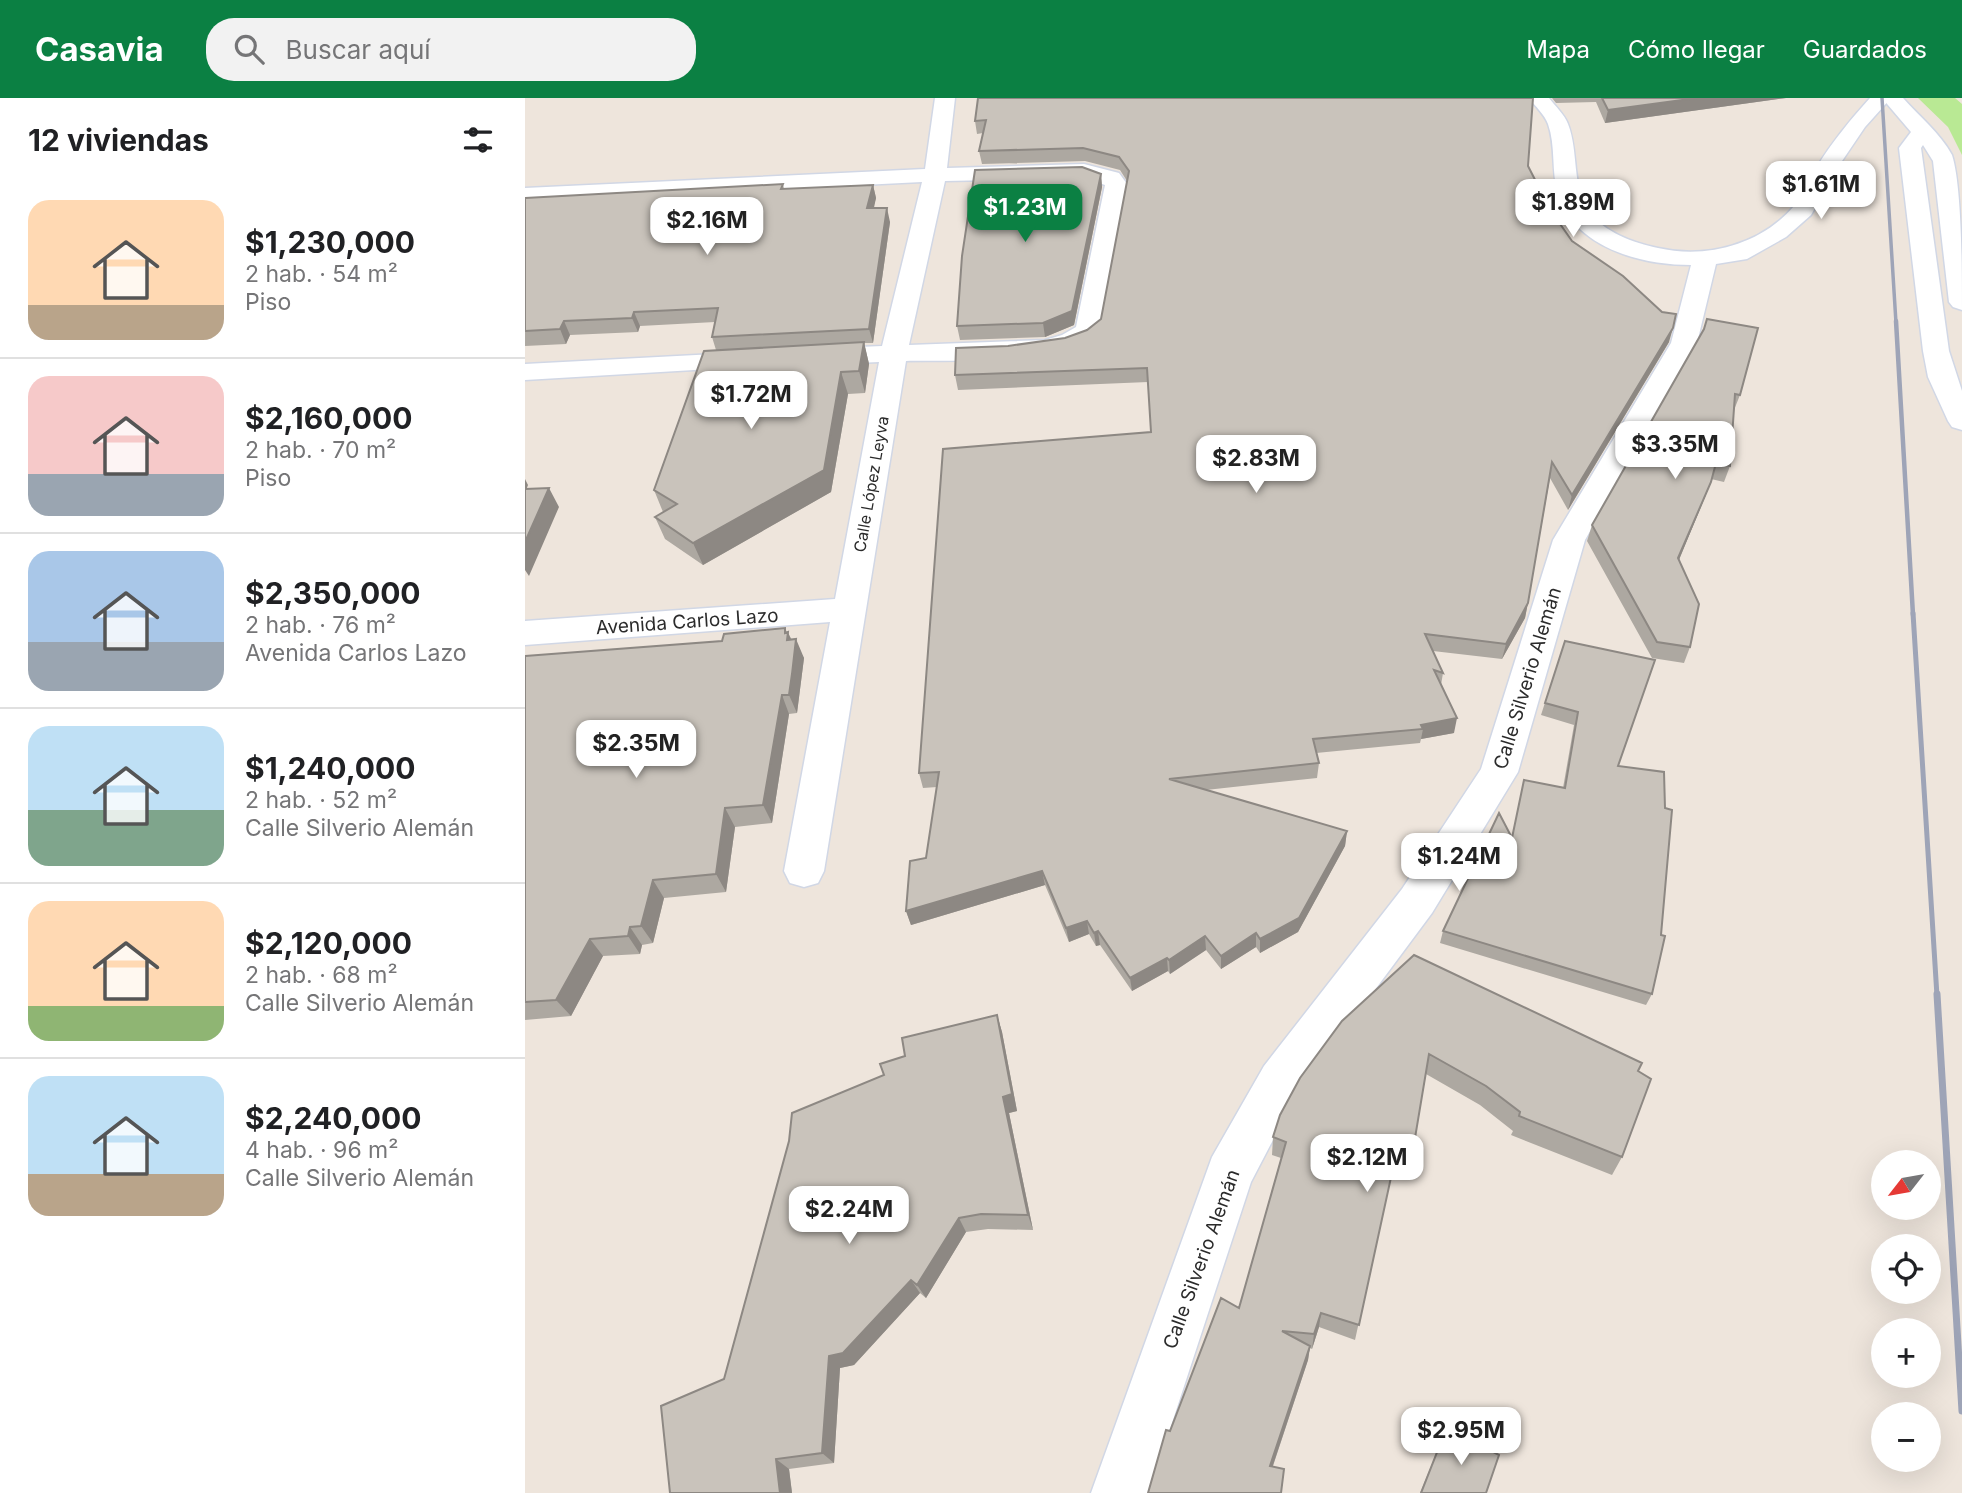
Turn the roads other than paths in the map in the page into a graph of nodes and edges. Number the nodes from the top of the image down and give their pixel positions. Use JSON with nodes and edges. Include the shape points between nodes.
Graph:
{"nodes":[{"id":1,"x":945,"y":98,"type":"edge"},
{"id":2,"x":1539,"y":98,"type":"edge"},
{"id":3,"x":1881,"y":98,"type":"edge"},
{"id":4,"x":1892,"y":98,"type":"edge"},
{"id":5,"x":1921,"y":132,"type":"junction"},
{"id":6,"x":935,"y":175,"type":"junction"},
{"id":7,"x":525,"y":195,"type":"edge"},
{"id":8,"x":1705,"y":258,"type":"junction"},
{"id":9,"x":1962,"y":302,"type":"edge"},
{"id":10,"x":894,"y":352,"type":"junction"},
{"id":11,"x":525,"y":372,"type":"edge"},
{"id":12,"x":1962,"y":421,"type":"edge"},
{"id":13,"x":849,"y":609,"type":"junction"},
{"id":14,"x":525,"y":633,"type":"edge"},
{"id":15,"x":804,"y":871,"type":"dead end"},
{"id":16,"x":1120,"y":1493,"type":"edge"}],
"edges":[{"from":1,"to":6,"type":"street","name":"Calle López Leyva"},
{"from":2,"to":8,"type":"street","via":[[1558,123],[1569,193],[1580,216],[1603,236],[1633,250],[1669,258]]},
{"from":3,"to":8,"type":"street","via":[[1829,164],[1803,210],[1778,232],[1739,254]]},
{"from":4,"to":5,"type":"street"},
{"from":5,"to":9,"type":"street","via":[[1944,161]]},
{"from":5,"to":12,"type":"street","via":[[1910,148],[1935,338],[1942,377]]},
{"from":6,"to":7,"type":"street"},
{"from":6,"to":10,"type":"street","name":"Calle López Leyva"},
{"from":6,"to":10,"type":"street","via":[[1084,171],[1111,178],[1116,184],[1088,331],[1046,348]]},
{"from":8,"to":16,"type":"street","name":"Calle Silverio Alemán","via":[[1684,343],[1569,540],[1499,772],[1417,901],[1280,1081],[1229,1174]]},
{"from":10,"to":11,"type":"street"},
{"from":10,"to":13,"type":"street","name":"Calle López Leyva"},
{"from":13,"to":14,"type":"street","name":"Avenida Carlos Lazo"},
{"from":13,"to":15,"type":"street","name":"Calle López Leyva"}]}
